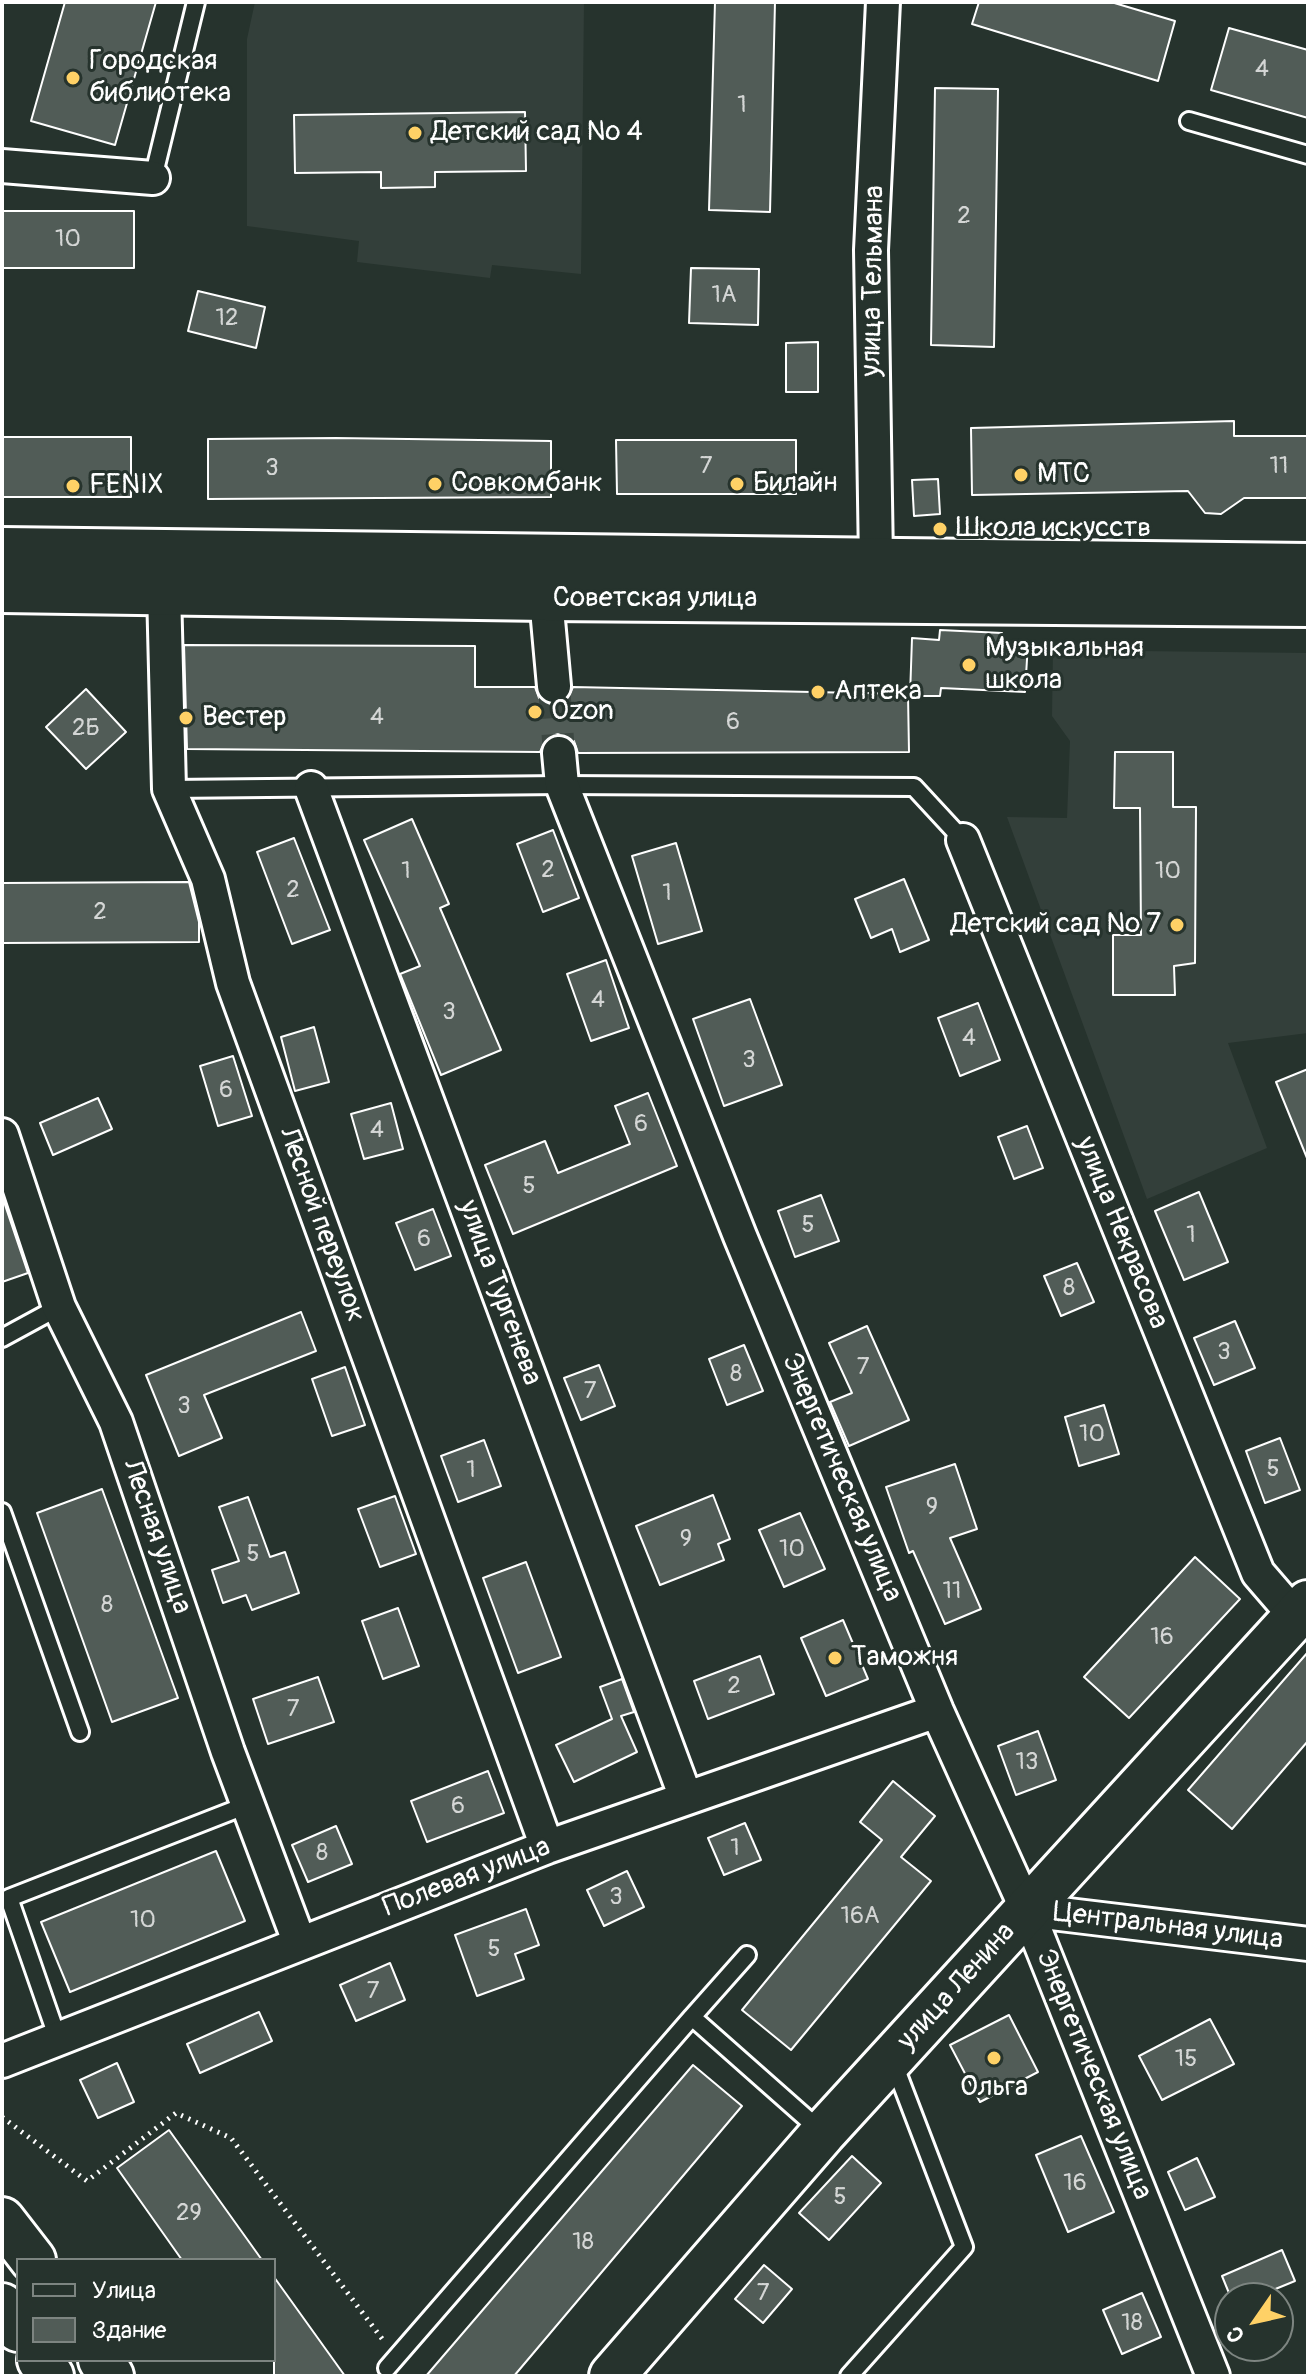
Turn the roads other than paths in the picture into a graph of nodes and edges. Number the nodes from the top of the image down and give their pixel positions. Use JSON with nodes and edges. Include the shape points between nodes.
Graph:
{"nodes":[{"id":1,"x":196,"y":2,"type":"edge"},
{"id":2,"x":883,"y":2,"type":"edge"},
{"id":3,"x":1189,"y":121,"type":"dead end"},
{"id":4,"x":1308,"y":155,"type":"edge"},
{"id":5,"x":2,"y":166,"type":"edge"},
{"id":6,"x":153,"y":178,"type":"joint"},
{"id":7,"x":2,"y":550,"type":"edge"},
{"id":8,"x":876,"y":561,"type":"junction"},
{"id":9,"x":1308,"y":566,"type":"edge"},
{"id":10,"x":2,"y":590,"type":"edge"},
{"id":11,"x":164,"y":590,"type":"junction"},
{"id":12,"x":546,"y":598,"type":"junction"},
{"id":13,"x":1308,"y":604,"type":"edge"},
{"id":14,"x":554,"y":686,"type":"tunnel mouth"},
{"id":15,"x":559,"y":753,"type":"tunnel mouth"},
{"id":16,"x":562,"y":785,"type":"junction"},
{"id":17,"x":311,"y":788,"type":"junction"},
{"id":18,"x":169,"y":789,"type":"junction"},
{"id":19,"x":963,"y":840,"type":"joint"},
{"id":20,"x":2,"y":1135,"type":"edge"},
{"id":21,"x":59,"y":1307,"type":"junction"},
{"id":22,"x":2,"y":1338,"type":"edge"},
{"id":23,"x":2,"y":1512,"type":"edge"},
{"id":24,"x":1302,"y":1610,"type":"edge"},
{"id":25,"x":937,"y":1711,"type":"junction"},
{"id":26,"x":80,"y":1732,"type":"dead end"},
{"id":27,"x":686,"y":1798,"type":"junction"},
{"id":28,"x":247,"y":1805,"type":"junction"},
{"id":29,"x":547,"y":1847,"type":"junction"},
{"id":30,"x":1027,"y":1910,"type":"junction"},
{"id":31,"x":300,"y":1944,"type":"junction"},
{"id":32,"x":1308,"y":1944,"type":"edge"},
{"id":33,"x":747,"y":1955,"type":"dead end"},
{"id":34,"x":692,"y":2017,"type":"junction"},
{"id":35,"x":58,"y":2039,"type":"junction"},
{"id":36,"x":892,"y":2059,"type":"junction"},
{"id":37,"x":2,"y":2061,"type":"edge"},
{"id":38,"x":823,"y":2133,"type":"junction"},
{"id":39,"x":2,"y":2220,"type":"edge"},
{"id":40,"x":31,"y":2258,"type":"edge"},
{"id":41,"x":2,"y":2306,"type":"edge"},
{"id":42,"x":16,"y":2326,"type":"edge"},
{"id":43,"x":392,"y":2362,"type":"road end"},
{"id":44,"x":612,"y":2376,"type":"edge"},
{"id":45,"x":849,"y":2376,"type":"edge"},
{"id":46,"x":1213,"y":2376,"type":"edge"}],
"edges":[{"from":1,"to":6,"type":"lane"},
{"from":2,"to":8,"type":"street","name":"улица Тельмана","via":[[871,250]]},
{"from":3,"to":4,"type":"lane"},
{"from":5,"to":6,"type":"street"},
{"from":7,"to":8,"type":"main road","name":"Советская улица"},
{"from":8,"to":9,"type":"main road","name":"Советская улица"},
{"from":10,"to":11,"type":"main road","name":"Советская улица"},
{"from":11,"to":12,"type":"main road","name":"Советская улица"},
{"from":11,"to":18,"type":"street","name":"Лесной переулок"},
{"from":12,"to":13,"type":"main road","name":"Советская улица"},
{"from":12,"to":14,"type":"street"},
{"from":15,"to":16,"type":"street","name":"Энергетическая улица"},
{"from":16,"to":17,"type":"lane"},
{"from":16,"to":19,"type":"lane","via":[[914,787]]},
{"from":16,"to":25,"type":"street","name":"Энергетическая улица","via":[[740,1236]]},
{"from":17,"to":18,"type":"lane"},
{"from":17,"to":27,"type":"street","name":"улица Тургенева"},
{"from":18,"to":29,"type":"street","name":"Лесной переулок","via":[[208,879],[233,983]]},
{"from":19,"to":24,"type":"street","name":"улица Некрасова","via":[[1258,1573]]},
{"from":20,"to":21,"type":"street","name":"Лесная улица"},
{"from":21,"to":22,"type":"lane"},
{"from":21,"to":28,"type":"street","name":"Лесная улица","via":[[116,1422]]},
{"from":23,"to":26,"type":"lane"},
{"from":24,"to":30,"type":"main road","name":"улица Ленина"},
{"from":25,"to":27,"type":"street","name":"Полевая улица"},
{"from":25,"to":30,"type":"street","name":"Энергетическая улица"},
{"from":27,"to":29,"type":"street","name":"Полевая улица"},
{"from":28,"to":31,"type":"street","name":"Лесная улица"},
{"from":28,"to":35,"type":"lane","via":[[9,1898]]},
{"from":29,"to":31,"type":"street","name":"Полевая улица"},
{"from":30,"to":32,"type":"street","name":"Центральная улица"},
{"from":30,"to":36,"type":"main road","name":"улица Ленина"},
{"from":30,"to":46,"type":"street","name":"Энергетическая улица"},
{"from":31,"to":35,"type":"street","name":"Полевая улица"},
{"from":33,"to":34,"type":"lane"},
{"from":34,"to":38,"type":"lane"},
{"from":34,"to":43,"type":"lane"},
{"from":35,"to":37,"type":"street","name":"Полевая улица"},
{"from":36,"to":38,"type":"main road","name":"улица Ленина"},
{"from":36,"to":45,"type":"lane","via":[[964,2247]]},
{"from":38,"to":44,"type":"main road","name":"улица Ленина"},
{"from":39,"to":40,"type":"main road"},
{"from":41,"to":42,"type":"main road"}]}
